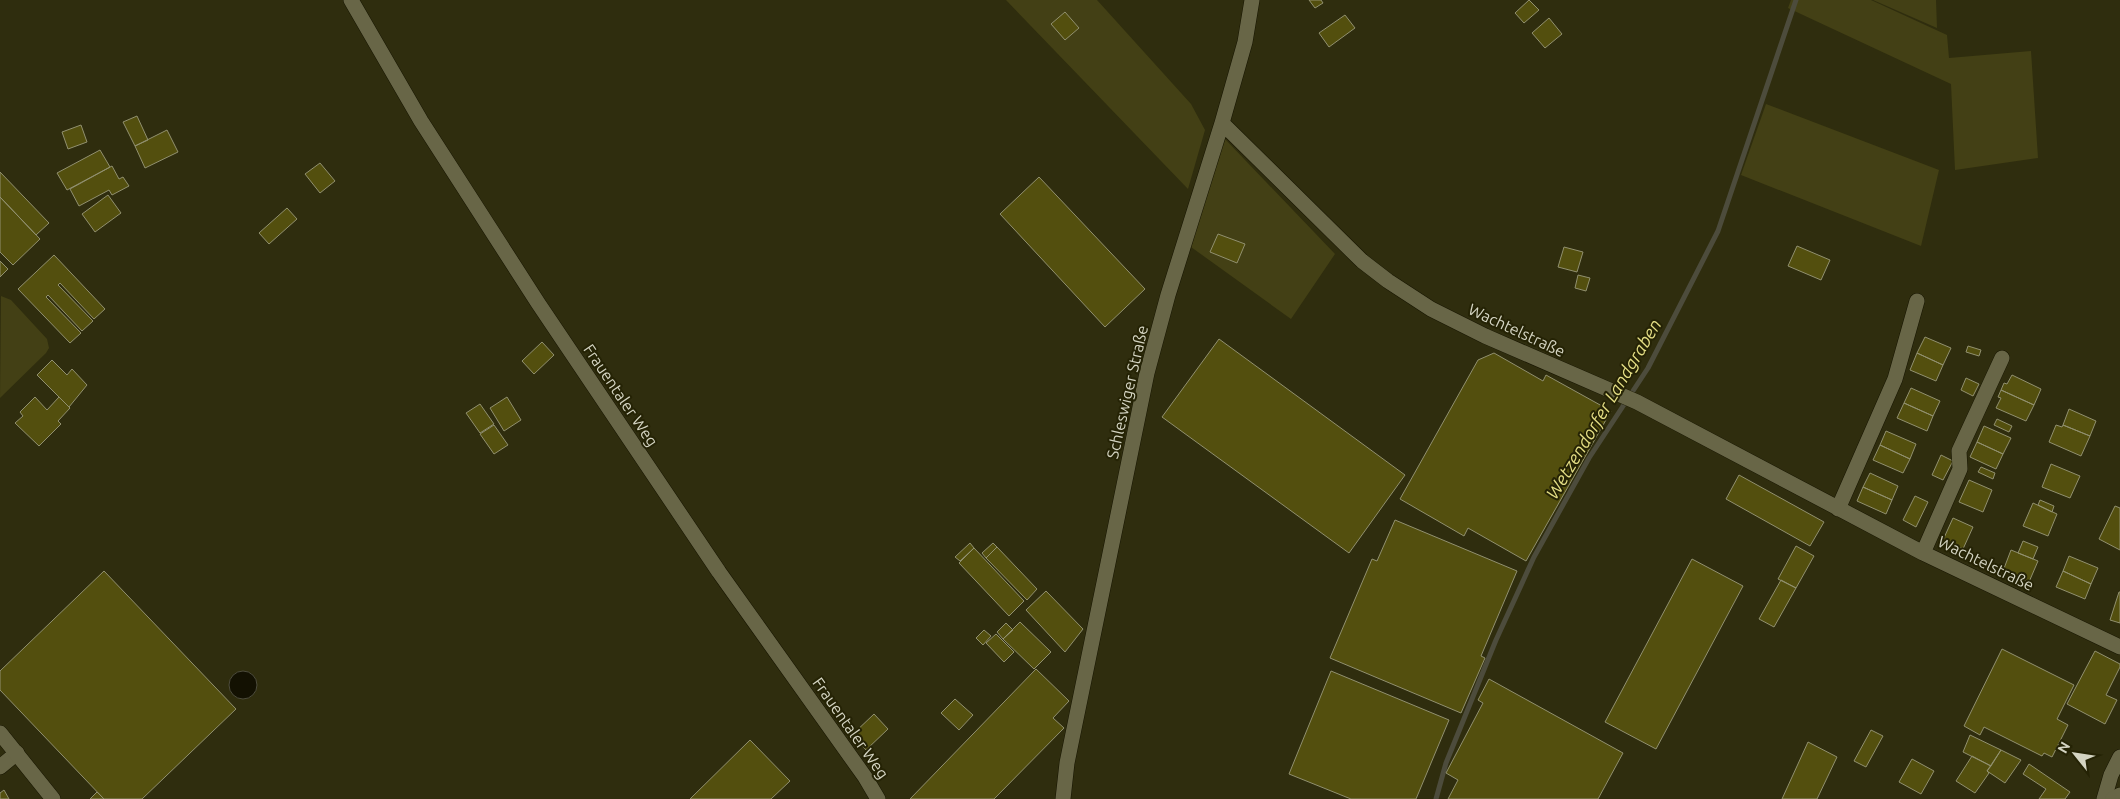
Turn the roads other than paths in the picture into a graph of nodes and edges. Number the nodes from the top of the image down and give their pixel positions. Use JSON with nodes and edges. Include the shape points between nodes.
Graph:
{"nodes":[{"id":1,"x":351,"y":0,"type":"edge"},
{"id":2,"x":1252,"y":0,"type":"edge"},
{"id":3,"x":1222,"y":123,"type":"junction"},
{"id":4,"x":1917,"y":301,"type":"dead end"},
{"id":5,"x":2002,"y":358,"type":"dead end"},
{"id":6,"x":1838,"y":510,"type":"junction"},
{"id":7,"x":1923,"y":553,"type":"junction"},
{"id":8,"x":2120,"y":647,"type":"edge"},
{"id":9,"x":0,"y":734,"type":"edge"},
{"id":10,"x":17,"y":754,"type":"junction"},
{"id":11,"x":2120,"y":757,"type":"edge"},
{"id":12,"x":0,"y":767,"type":"edge"},
{"id":13,"x":2120,"y":795,"type":"edge"},
{"id":14,"x":53,"y":799,"type":"edge"},
{"id":15,"x":878,"y":799,"type":"edge"},
{"id":16,"x":1062,"y":799,"type":"edge"},
{"id":17,"x":2104,"y":799,"type":"edge"},
{"id":18,"x":2113,"y":799,"type":"edge"}],
"edges":[{"from":1,"to":15,"type":"street","name":"Frauentaler Weg","via":[[421,121],[538,303]]},
{"from":2,"to":3,"type":"street","name":"Schleswiger Straße","via":[[1245,42]]},
{"from":3,"to":6,"type":"street","name":"Wachtelstraße","via":[[1339,239],[1388,281],[1432,309],[1485,336],[1637,402]]},
{"from":3,"to":16,"type":"street","name":"Schleswiger Straße","via":[[1147,373]]},
{"from":4,"to":6,"type":"street","via":[[1895,378]]},
{"from":5,"to":7,"type":"street","via":[[1959,450],[1960,469]]},
{"from":6,"to":7,"type":"street","name":"Wachtelstraße"},
{"from":7,"to":8,"type":"street","name":"Wachtelstraße"},
{"from":9,"to":10,"type":"street"},
{"from":10,"to":12,"type":"street"},
{"from":10,"to":14,"type":"street"},
{"from":11,"to":17,"type":"street"},
{"from":13,"to":18,"type":"street"}]}
